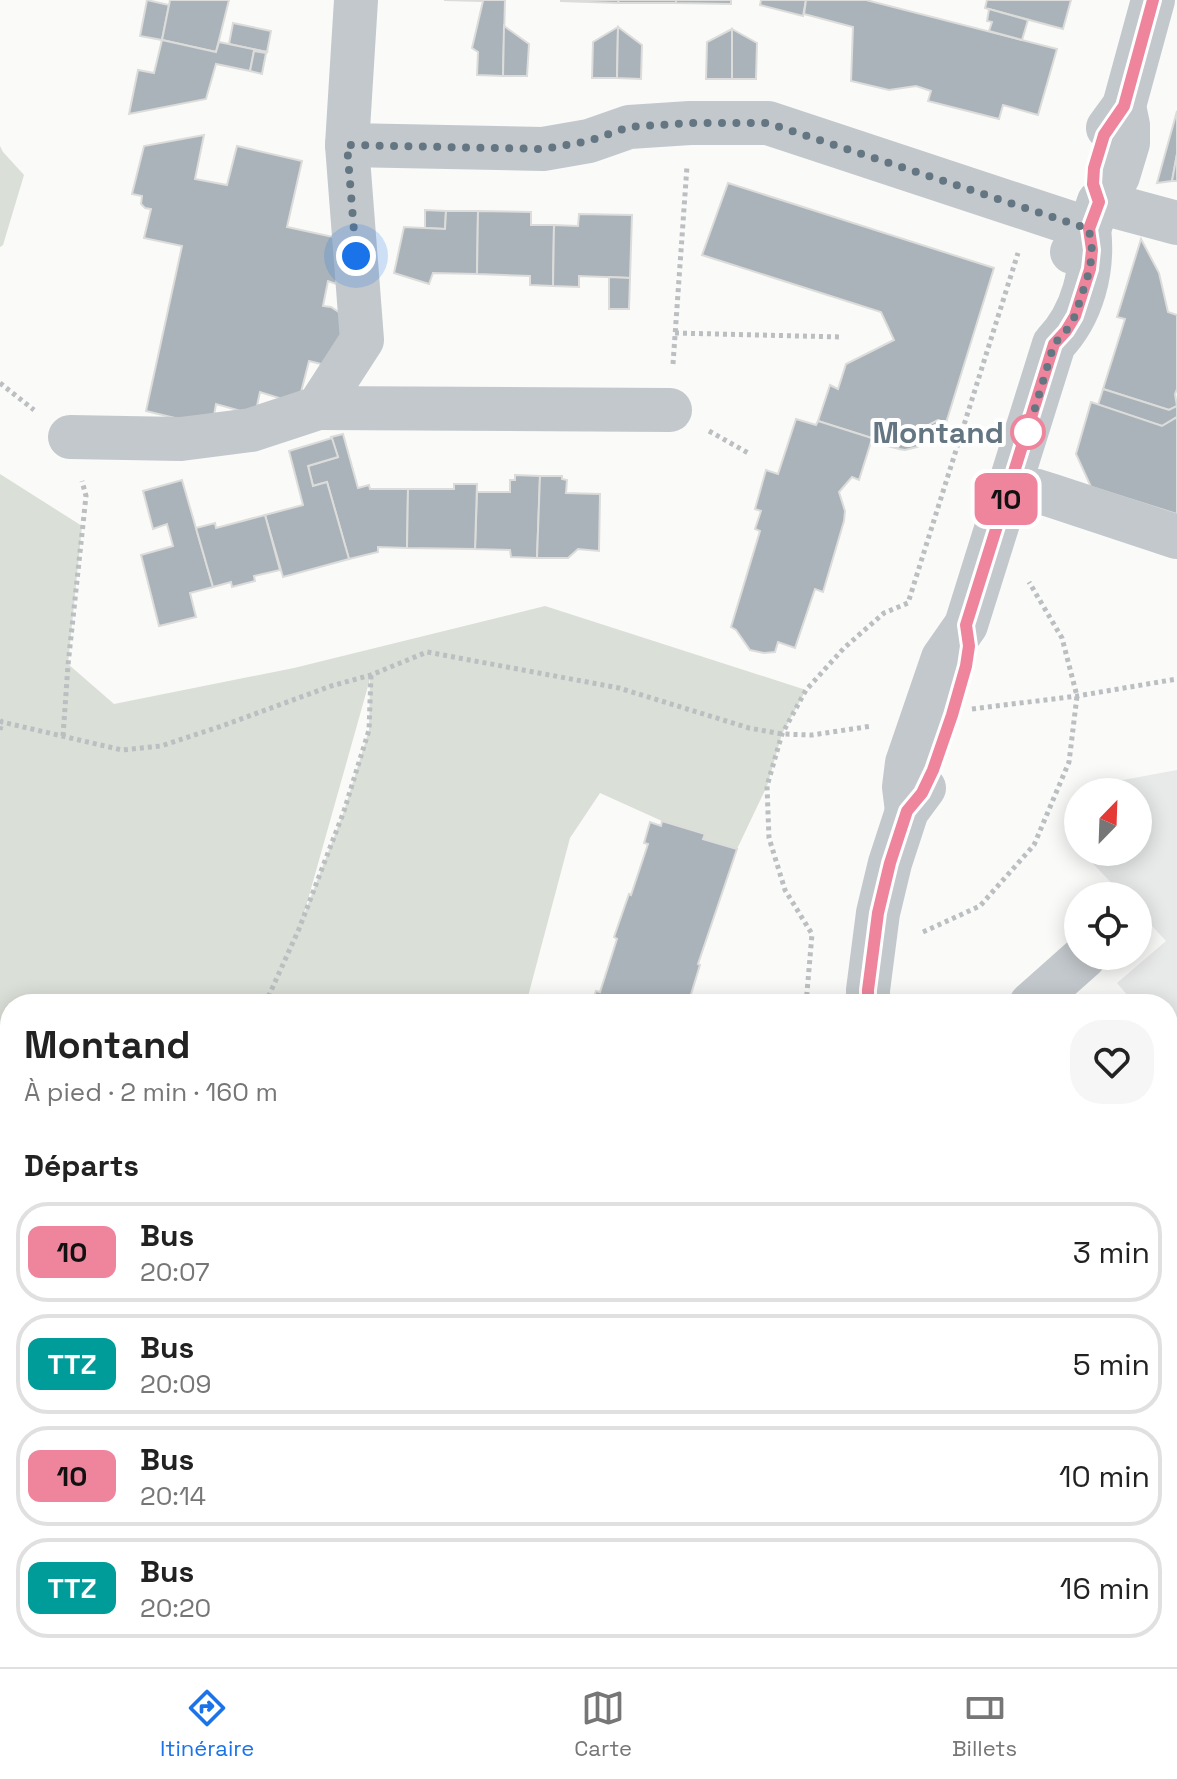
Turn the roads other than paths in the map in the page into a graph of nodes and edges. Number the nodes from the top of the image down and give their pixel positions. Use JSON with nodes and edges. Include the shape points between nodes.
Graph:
{"nodes":[{"id":1,"x":356,"y":0,"type":"edge"},
{"id":2,"x":1153,"y":0,"type":"edge"},
{"id":3,"x":347,"y":145,"type":"junction"},
{"id":4,"x":1094,"y":215,"type":"junction"},
{"id":5,"x":1177,"y":223,"type":"edge"},
{"id":6,"x":318,"y":408,"type":"junction"},
{"id":7,"x":670,"y":410,"type":"road end"},
{"id":8,"x":70,"y":437,"type":"road end"},
{"id":9,"x":1010,"y":489,"type":"junction"},
{"id":10,"x":1177,"y":537,"type":"edge"},
{"id":11,"x":1069,"y":970,"type":"edge"},
{"id":12,"x":868,"y":994,"type":"edge"},
{"id":13,"x":1042,"y":994,"type":"edge"}],
"edges":[{"from":1,"to":3,"type":"street"},
{"from":2,"to":4,"type":"street","via":[[1124,106],[1104,135],[1094,168]]},
{"from":3,"to":4,"type":"street","via":[[543,149],[629,127],[768,123]]},
{"from":3,"to":6,"type":"street","via":[[362,340]]},
{"from":4,"to":5,"type":"street"},
{"from":4,"to":9,"type":"street","via":[[1064,264],[1052,309],[1054,344]]},
{"from":6,"to":7,"type":"street"},
{"from":6,"to":8,"type":"street","via":[[251,430],[195,438]]},
{"from":9,"to":10,"type":"street","via":[[1037,491]]},
{"from":9,"to":12,"type":"street","via":[[966,625],[943,658],[907,763],[907,811],[878,913]]},
{"from":11,"to":13,"type":"street"}]}
